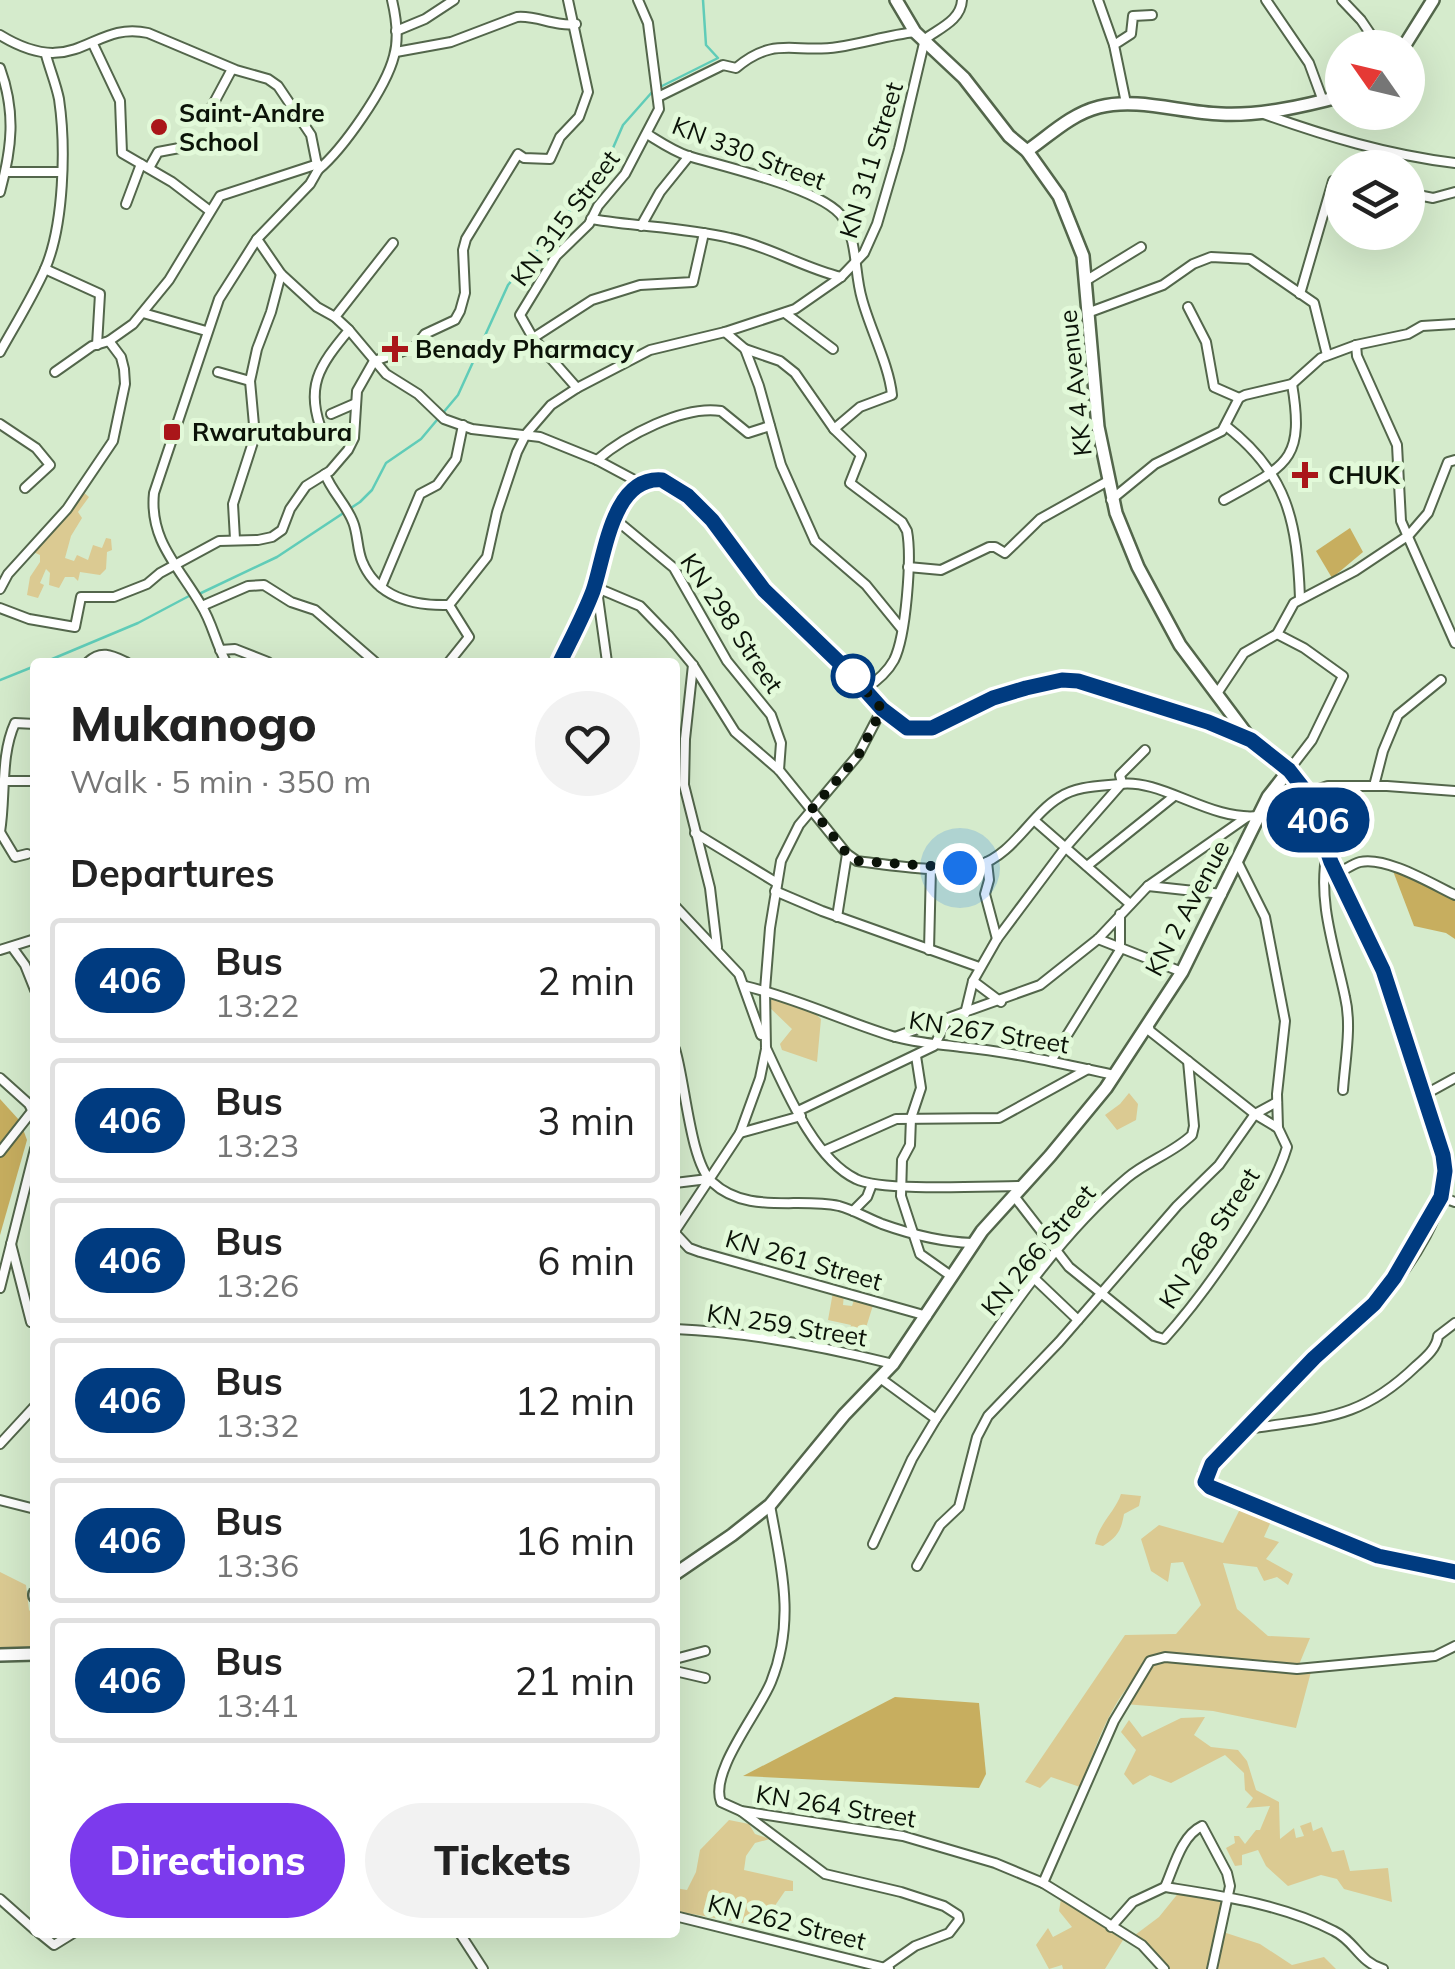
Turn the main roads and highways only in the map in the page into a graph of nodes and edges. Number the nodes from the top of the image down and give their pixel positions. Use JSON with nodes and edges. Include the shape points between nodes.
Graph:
{"nodes":[{"id":1,"x":896,"y":0,"type":"edge"},
{"id":2,"x":1433,"y":0,"type":"edge"},
{"id":3,"x":1414,"y":30,"type":"edge"},
{"id":4,"x":1325,"y":100,"type":"edge"},
{"id":5,"x":1027,"y":151,"type":"junction"},
{"id":6,"x":1289,"y":770,"type":"junction"},
{"id":7,"x":680,"y":1571,"type":"edge"},
{"id":8,"x":1455,"y":1572,"type":"edge"},
{"id":9,"x":30,"y":1654,"type":"edge"},
{"id":10,"x":0,"y":1655,"type":"edge"}],
"edges":[{"from":1,"to":5,"type":"main road","name":"KK 4 Avenue","via":[[920,36]]},
{"from":2,"to":3,"type":"main road"},
{"from":4,"to":5,"type":"main road","via":[[1221,114],[1126,103],[1074,118]]},
{"from":5,"to":6,"type":"main road","name":"KK 4 Avenue","via":[[1059,196],[1083,256],[1108,482],[1138,566],[1180,644],[1251,740]]},
{"from":6,"to":7,"type":"main road","name":"KN 2 Avenue","via":[[1253,816],[1238,862],[1182,972],[1114,1075],[972,1244],[893,1364],[770,1504]]},
{"from":6,"to":8,"type":"main road","via":[[1307,793],[1383,970],[1445,1171],[1441,1197],[1416,1246],[1374,1304],[1212,1464],[1205,1482],[1378,1556]]},
{"from":9,"to":10,"type":"main road"}]}
